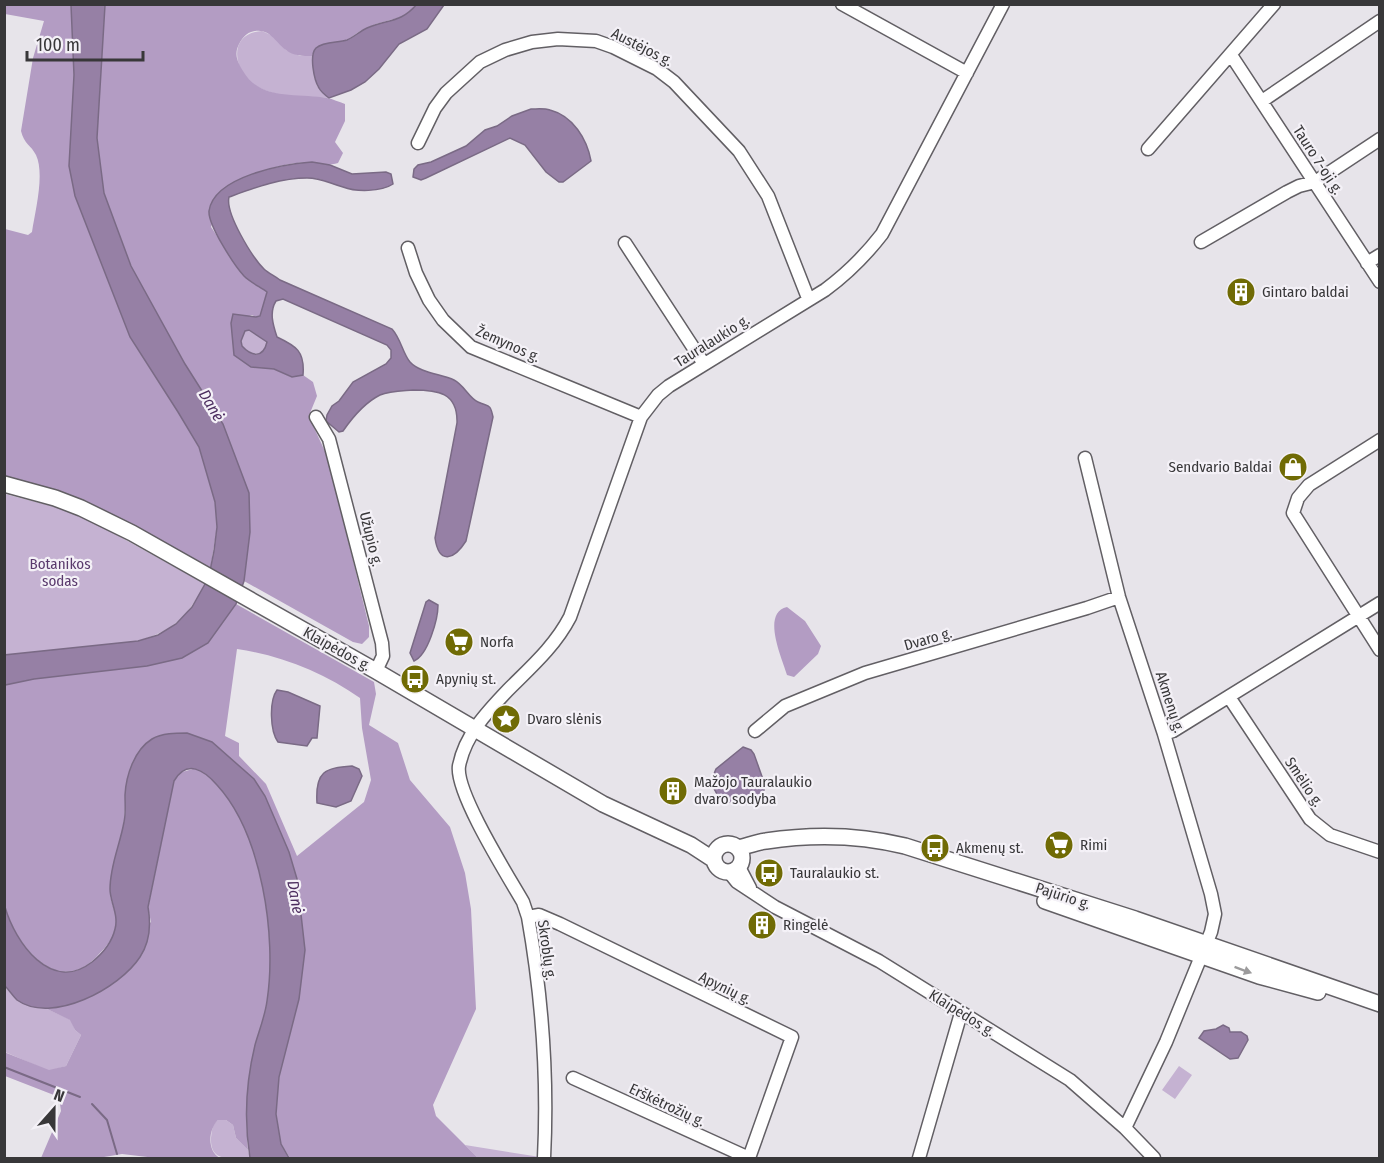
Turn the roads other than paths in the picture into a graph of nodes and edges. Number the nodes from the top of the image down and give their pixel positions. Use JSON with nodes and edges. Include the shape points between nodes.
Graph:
{"nodes":[{"id":1,"x":842,"y":4,"type":"edge"},
{"id":2,"x":1003,"y":4,"type":"edge"},
{"id":3,"x":1274,"y":4,"type":"edge"},
{"id":4,"x":1380,"y":21,"type":"edge"},
{"id":5,"x":1231,"y":55,"type":"junction"},
{"id":6,"x":967,"y":73,"type":"junction"},
{"id":7,"x":1262,"y":101,"type":"junction"},
{"id":8,"x":1380,"y":139,"type":"edge"},
{"id":9,"x":418,"y":143,"type":"dead end"},
{"id":10,"x":1148,"y":149,"type":"dead end"},
{"id":11,"x":1315,"y":182,"type":"junction"},
{"id":12,"x":1201,"y":242,"type":"dead end"},
{"id":13,"x":625,"y":243,"type":"dead end"},
{"id":14,"x":408,"y":248,"type":"dead end"},
{"id":15,"x":1380,"y":255,"type":"edge"},
{"id":16,"x":1367,"y":263,"type":"junction"},
{"id":17,"x":1380,"y":282,"type":"edge"},
{"id":18,"x":808,"y":298,"type":"junction"},
{"id":19,"x":704,"y":364,"type":"junction"},
{"id":20,"x":316,"y":417,"type":"dead end"},
{"id":21,"x":640,"y":417,"type":"junction"},
{"id":22,"x":1380,"y":440,"type":"edge"},
{"id":23,"x":1085,"y":458,"type":"dead end"},
{"id":24,"x":4,"y":484,"type":"edge"},
{"id":25,"x":1119,"y":597,"type":"junction"},
{"id":26,"x":1380,"y":603,"type":"edge"},
{"id":27,"x":1359,"y":617,"type":"junction"},
{"id":28,"x":1380,"y":650,"type":"edge"},
{"id":29,"x":376,"y":671,"type":"junction"},
{"id":30,"x":1229,"y":697,"type":"junction"},
{"id":31,"x":475,"y":729,"type":"junction"},
{"id":32,"x":755,"y":731,"type":"dead end"},
{"id":33,"x":1164,"y":734,"type":"junction"},
{"id":34,"x":662,"y":833,"type":"joint"},
{"id":35,"x":1380,"y":852,"type":"edge"},
{"id":36,"x":717,"y":853,"type":"junction"},
{"id":37,"x":737,"y":862,"type":"junction"},
{"id":38,"x":528,"y":917,"type":"junction"},
{"id":39,"x":1204,"y":950,"type":"junction"},
{"id":40,"x":1380,"y":1004,"type":"edge"},
{"id":41,"x":961,"y":1013,"type":"junction"},
{"id":42,"x":1380,"y":1015,"type":"edge"},
{"id":43,"x":573,"y":1078,"type":"dead end"},
{"id":44,"x":1125,"y":1128,"type":"junction"},
{"id":45,"x":544,"y":1158,"type":"edge"},
{"id":46,"x":749,"y":1158,"type":"edge"},
{"id":47,"x":919,"y":1158,"type":"edge"},
{"id":48,"x":1154,"y":1158,"type":"edge"}],
"edges":[{"from":1,"to":6,"type":"street"},
{"from":2,"to":6,"type":"street","name":"Tauralaukio g."},
{"from":3,"to":5,"type":"street"},
{"from":4,"to":7,"type":"street"},
{"from":5,"to":7,"type":"street","name":"Tauro 7-oji g."},
{"from":5,"to":10,"type":"street"},
{"from":6,"to":18,"type":"street","name":"Tauralaukio g.","via":[[882,234],[849,272]]},
{"from":7,"to":11,"type":"street","name":"Tauro 7-oji g."},
{"from":8,"to":11,"type":"street"},
{"from":9,"to":18,"type":"street","name":"Austėjos g.","via":[[446,93],[488,58],[531,42],[549,40],[596,41],[613,47],[674,82],[739,152],[768,196]]},
{"from":11,"to":12,"type":"street","via":[[1287,192]]},
{"from":11,"to":16,"type":"street","name":"Tauro 7-oji g."},
{"from":13,"to":19,"type":"street"},
{"from":14,"to":21,"type":"street","name":"Žemynos g.","via":[[429,300],[471,347]]},
{"from":15,"to":16,"type":"street"},
{"from":16,"to":17,"type":"street","name":"Tauro 7-oji g."},
{"from":18,"to":19,"type":"street","name":"Tauralaukio g."},
{"from":19,"to":21,"type":"street","name":"Tauralaukio g.","via":[[658,395]]},
{"from":20,"to":29,"type":"street","name":"Užupio g.","via":[[332,448],[382,643],[383,656]]},
{"from":21,"to":31,"type":"street","name":"Tauralaukio g.","via":[[570,617],[556,641],[484,714]]},
{"from":22,"to":27,"type":"street","via":[[1309,485],[1293,507],[1294,518]]},
{"from":23,"to":25,"type":"street","name":"Akmenų g."},
{"from":24,"to":29,"type":"main road","name":"Klaipėdos g.","via":[[55,498],[132,533]]},
{"from":25,"to":32,"type":"street","name":"Dvaro g.","via":[[865,673],[785,706]]},
{"from":25,"to":33,"type":"street","name":"Akmenų g."},
{"from":26,"to":27,"type":"street"},
{"from":27,"to":28,"type":"street"},
{"from":27,"to":30,"type":"street"},
{"from":29,"to":31,"type":"main road","name":"Klaipėdos g."},
{"from":30,"to":33,"type":"street"},
{"from":30,"to":35,"type":"street","name":"Smėlio g.","via":[[1310,819],[1330,835]]},
{"from":31,"to":34,"type":"main road","name":"Klaipėdos g.","via":[[603,804]]},
{"from":31,"to":38,"type":"street","name":"Skroblų g.","via":[[459,768],[461,786]]},
{"from":33,"to":39,"type":"street","name":"Akmenų g.","via":[[1212,894],[1214,924]]},
{"from":34,"to":36,"type":"main road","name":"Pajūrio g."},
{"from":36,"to":37,"type":"main road","name":"Pajūrio g.","via":[[727,844]]},
{"from":36,"to":37,"type":"main road","via":[[721,870]]},
{"from":37,"to":39,"type":"main road","name":"Pajūrio g.","via":[[773,845],[836,843],[887,849]]},
{"from":37,"to":41,"type":"street","name":"Klaipėdos g.","via":[[737,882],[802,922],[879,961]]},
{"from":38,"to":45,"type":"street","name":"Skroblų g.","via":[[541,1022]]},
{"from":38,"to":46,"type":"street","name":"Apynių g.","via":[[539,915],[560,924],[792,1037]]},
{"from":39,"to":40,"type":"main road","name":"Pajūrio g."},
{"from":39,"to":42,"type":"main road","name":"Pajūrio g.","one_way":true,"via":[[1259,976]]},
{"from":39,"to":44,"type":"street","name":"Akmenų g."},
{"from":41,"to":44,"type":"street","name":"Klaipėdos g.","via":[[1070,1080]]},
{"from":41,"to":47,"type":"street"},
{"from":43,"to":46,"type":"street","name":"Erškėtrožių g."},
{"from":44,"to":48,"type":"street","name":"Klaipėdos g."}]}
